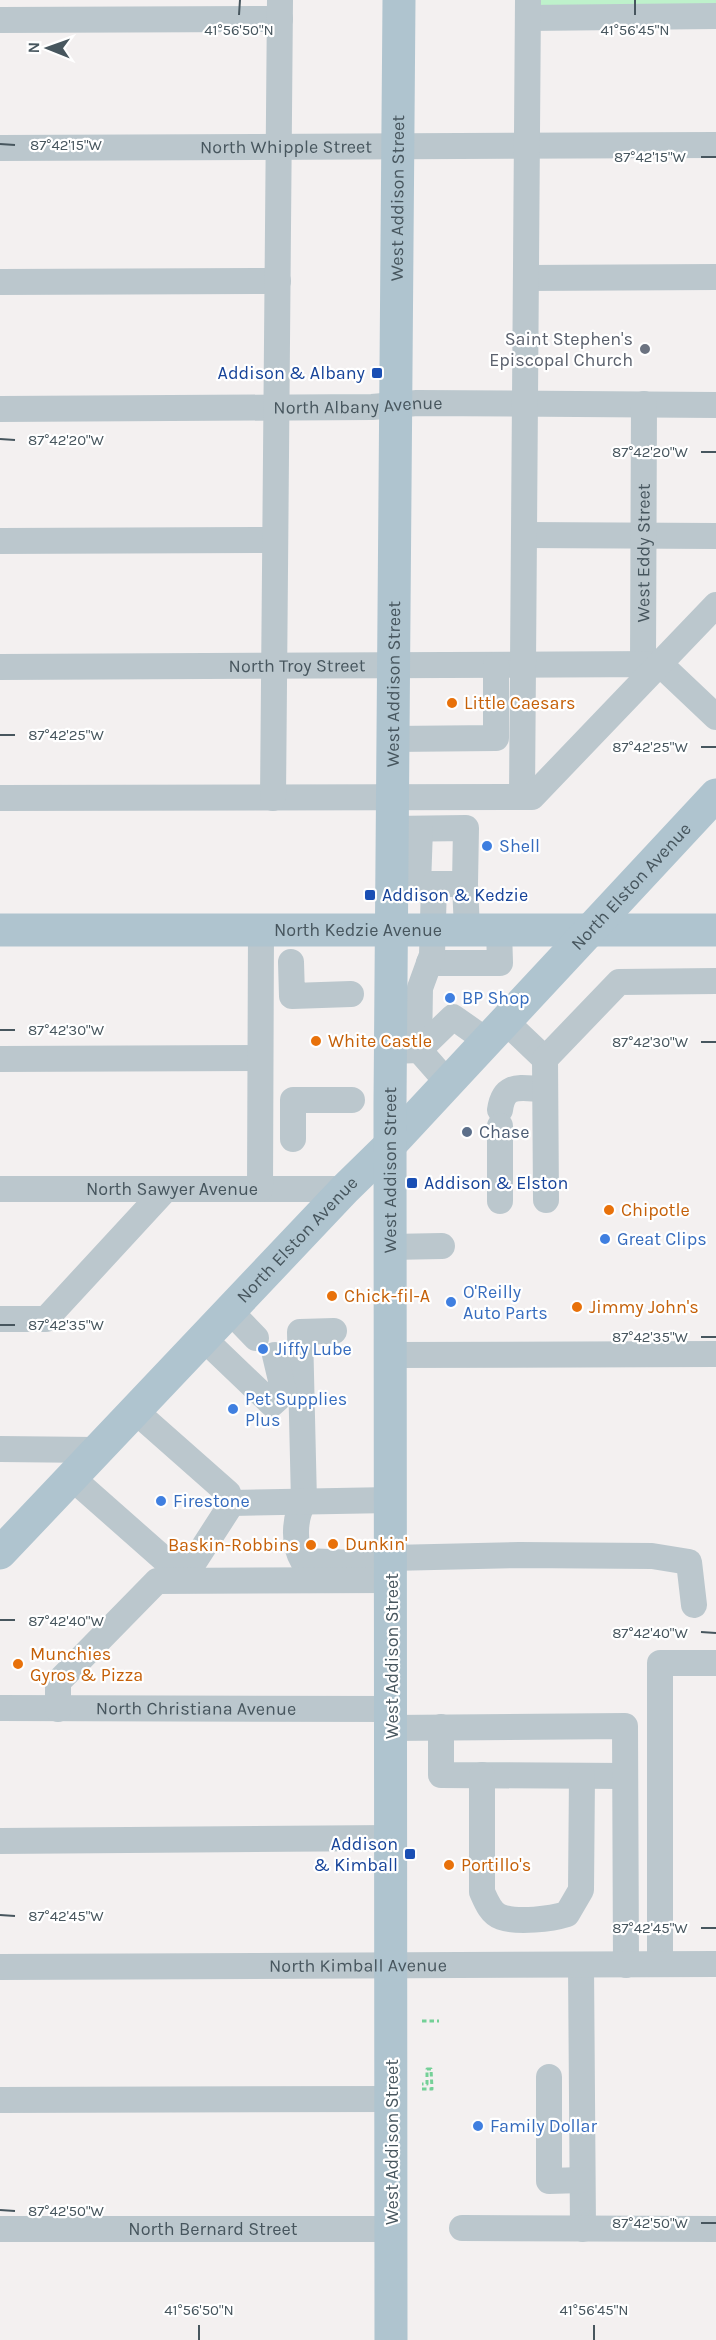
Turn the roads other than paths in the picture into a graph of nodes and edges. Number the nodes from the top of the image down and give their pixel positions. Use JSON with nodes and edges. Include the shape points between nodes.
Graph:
{"nodes":[{"id":1,"x":399,"y":0,"type":"edge"},
{"id":2,"x":280,"y":9,"type":"edge"},
{"id":3,"x":528,"y":9,"type":"edge"},
{"id":4,"x":716,"y":16,"type":"edge"},
{"id":5,"x":0,"y":20,"type":"edge"},
{"id":6,"x":716,"y":145,"type":"edge"},
{"id":7,"x":526,"y":146,"type":"junction"},
{"id":8,"x":279,"y":147,"type":"junction"},
{"id":9,"x":398,"y":147,"type":"junction"},
{"id":10,"x":0,"y":148,"type":"edge"},
{"id":11,"x":526,"y":278,"type":"junction"},
{"id":12,"x":716,"y":278,"type":"edge"},
{"id":13,"x":278,"y":281,"type":"junction"},
{"id":14,"x":0,"y":282,"type":"edge"},
{"id":15,"x":524,"y":404,"type":"junction"},
{"id":16,"x":644,"y":404,"type":"junction"},
{"id":17,"x":395,"y":405,"type":"junction"},
{"id":18,"x":716,"y":405,"type":"edge"},
{"id":19,"x":277,"y":407,"type":"junction"},
{"id":20,"x":0,"y":409,"type":"edge"},
{"id":21,"x":524,"y":535,"type":"junction"},
{"id":22,"x":643,"y":536,"type":"junction"},
{"id":23,"x":716,"y":536,"type":"edge"},
{"id":24,"x":275,"y":540,"type":"junction"},
{"id":25,"x":0,"y":541,"type":"edge"},
{"id":26,"x":716,"y":605,"type":"edge"},
{"id":27,"x":651,"y":664,"type":"junction"},
{"id":28,"x":393,"y":665,"type":"junction"},
{"id":29,"x":496,"y":665,"type":"junction"},
{"id":30,"x":523,"y":665,"type":"junction"},
{"id":31,"x":274,"y":666,"type":"junction"},
{"id":32,"x":0,"y":667,"type":"edge"},
{"id":33,"x":716,"y":717,"type":"edge"},
{"id":34,"x":392,"y":739,"type":"junction"},
{"id":35,"x":716,"y":795,"type":"edge"},
{"id":36,"x":392,"y":797,"type":"junction"},
{"id":37,"x":522,"y":797,"type":"junction"},
{"id":38,"x":0,"y":798,"type":"edge"},
{"id":39,"x":273,"y":798,"type":"junction"},
{"id":40,"x":406,"y":829,"type":"junction"},
{"id":41,"x":415,"y":884,"type":"junction"},
{"id":42,"x":465,"y":884,"type":"junction"},
{"id":43,"x":0,"y":930,"type":"edge"},
{"id":44,"x":261,"y":930,"type":"junction"},
{"id":45,"x":391,"y":930,"type":"junction"},
{"id":46,"x":433,"y":930,"type":"junction"},
{"id":47,"x":466,"y":930,"type":"junction"},
{"id":48,"x":499,"y":930,"type":"junction"},
{"id":49,"x":590,"y":930,"type":"junction"},
{"id":50,"x":716,"y":930,"type":"edge"},
{"id":51,"x":291,"y":962,"type":"dead end"},
{"id":52,"x":429,"y":963,"type":"junction"},
{"id":53,"x":716,"y":981,"type":"edge"},
{"id":54,"x":405,"y":988,"type":"junction"},
{"id":55,"x":351,"y":994,"type":"dead end"},
{"id":56,"x":496,"y":1031,"type":"junction"},
{"id":57,"x":405,"y":1050,"type":"junction"},
{"id":58,"x":260,"y":1058,"type":"junction"},
{"id":59,"x":0,"y":1059,"type":"edge"},
{"id":60,"x":545,"y":1059,"type":"junction"},
{"id":61,"x":448,"y":1083,"type":"junction"},
{"id":62,"x":545,"y":1089,"type":"junction"},
{"id":63,"x":352,"y":1100,"type":"dead end"},
{"id":64,"x":293,"y":1139,"type":"dead end"},
{"id":65,"x":390,"y":1145,"type":"junction"},
{"id":66,"x":166,"y":1189,"type":"junction"},
{"id":67,"x":260,"y":1189,"type":"junction"},
{"id":68,"x":345,"y":1189,"type":"junction"},
{"id":69,"x":0,"y":1190,"type":"edge"},
{"id":70,"x":546,"y":1200,"type":"dead end"},
{"id":71,"x":500,"y":1201,"type":"dead end"},
{"id":72,"x":442,"y":1246,"type":"dead end"},
{"id":73,"x":390,"y":1247,"type":"junction"},
{"id":74,"x":229,"y":1310,"type":"junction"},
{"id":75,"x":0,"y":1319,"type":"edge"},
{"id":76,"x":334,"y":1331,"type":"dead end"},
{"id":77,"x":203,"y":1338,"type":"junction"},
{"id":78,"x":256,"y":1338,"type":"dead end"},
{"id":79,"x":716,"y":1354,"type":"edge"},
{"id":80,"x":275,"y":1355,"type":"dead end"},
{"id":81,"x":391,"y":1355,"type":"junction"},
{"id":82,"x":134,"y":1410,"type":"junction"},
{"id":83,"x":0,"y":1449,"type":"edge"},
{"id":84,"x":96,"y":1450,"type":"junction"},
{"id":85,"x":71,"y":1477,"type":"junction"},
{"id":86,"x":391,"y":1500,"type":"junction"},
{"id":87,"x":304,"y":1502,"type":"junction"},
{"id":88,"x":232,"y":1503,"type":"junction"},
{"id":89,"x":0,"y":1553,"type":"edge"},
{"id":90,"x":391,"y":1563,"type":"junction"},
{"id":91,"x":694,"y":1605,"type":"dead end"},
{"id":92,"x":716,"y":1663,"type":"edge"},
{"id":93,"x":0,"y":1708,"type":"edge"},
{"id":94,"x":57,"y":1709,"type":"junction"},
{"id":95,"x":392,"y":1718,"type":"junction"},
{"id":96,"x":441,"y":1727,"type":"junction"},
{"id":97,"x":482,"y":1775,"type":"junction"},
{"id":98,"x":582,"y":1776,"type":"junction"},
{"id":99,"x":625,"y":1776,"type":"junction"},
{"id":100,"x":392,"y":1838,"type":"junction"},
{"id":101,"x":0,"y":1841,"type":"edge"},
{"id":102,"x":660,"y":1964,"type":"junction"},
{"id":103,"x":716,"y":1964,"type":"edge"},
{"id":104,"x":392,"y":1965,"type":"junction"},
{"id":105,"x":581,"y":1965,"type":"junction"},
{"id":106,"x":626,"y":1965,"type":"junction"},
{"id":107,"x":0,"y":1967,"type":"edge"},
{"id":108,"x":549,"y":2077,"type":"dead end"},
{"id":109,"x":407,"y":2094,"type":"junction"},
{"id":110,"x":0,"y":2100,"type":"edge"},
{"id":111,"x":582,"y":2180,"type":"junction"},
{"id":112,"x":462,"y":2228,"type":"dead end"},
{"id":113,"x":0,"y":2229,"type":"edge"},
{"id":114,"x":392,"y":2229,"type":"junction"},
{"id":115,"x":583,"y":2229,"type":"junction"},
{"id":116,"x":716,"y":2229,"type":"edge"},
{"id":117,"x":391,"y":2340,"type":"edge"}],
"edges":[{"from":1,"to":9,"type":"main road","name":"West Addison Street"},
{"from":2,"to":5,"type":"street"},
{"from":2,"to":8,"type":"street"},
{"from":3,"to":4,"type":"street"},
{"from":3,"to":7,"type":"street"},
{"from":6,"to":7,"type":"street","name":"North Whipple Street"},
{"from":7,"to":9,"type":"street","name":"North Whipple Street"},
{"from":7,"to":11,"type":"street"},
{"from":8,"to":9,"type":"street","name":"North Whipple Street"},
{"from":8,"to":10,"type":"street","name":"North Whipple Street"},
{"from":8,"to":13,"type":"street"},
{"from":9,"to":17,"type":"main road","name":"West Addison Street"},
{"from":11,"to":12,"type":"street"},
{"from":11,"to":15,"type":"street"},
{"from":13,"to":14,"type":"street"},
{"from":13,"to":19,"type":"street"},
{"from":15,"to":16,"type":"street","name":"North Albany Avenue"},
{"from":15,"to":17,"type":"street","name":"North Albany Avenue"},
{"from":15,"to":21,"type":"street"},
{"from":16,"to":18,"type":"street","name":"North Albany Avenue"},
{"from":16,"to":22,"type":"street","name":"West Eddy Street"},
{"from":17,"to":19,"type":"street","name":"North Albany Avenue"},
{"from":17,"to":28,"type":"main road","name":"West Addison Street"},
{"from":19,"to":20,"type":"street","name":"North Albany Avenue"},
{"from":19,"to":24,"type":"street"},
{"from":21,"to":22,"type":"street"},
{"from":21,"to":30,"type":"street"},
{"from":22,"to":23,"type":"street"},
{"from":22,"to":27,"type":"street","name":"West Eddy Street"},
{"from":24,"to":25,"type":"street"},
{"from":24,"to":31,"type":"street"},
{"from":26,"to":27,"type":"street"},
{"from":27,"to":30,"type":"street","name":"North Troy Street"},
{"from":27,"to":33,"type":"street"},
{"from":27,"to":37,"type":"street","via":[[532,797]]},
{"from":28,"to":29,"type":"street","name":"North Troy Street"},
{"from":28,"to":31,"type":"street","name":"North Troy Street"},
{"from":28,"to":34,"type":"main road","name":"West Addison Street"},
{"from":29,"to":30,"type":"street","name":"North Troy Street"},
{"from":29,"to":34,"type":"street","via":[[496,738]]},
{"from":30,"to":37,"type":"street"},
{"from":31,"to":32,"type":"street","name":"North Troy Street"},
{"from":31,"to":39,"type":"street"},
{"from":34,"to":36,"type":"main road","name":"West Addison Street"},
{"from":35,"to":49,"type":"main road","name":"North Elston Avenue"},
{"from":36,"to":37,"type":"street"},
{"from":36,"to":39,"type":"street"},
{"from":36,"to":40,"type":"main road","name":"West Addison Street"},
{"from":38,"to":39,"type":"street"},
{"from":40,"to":41,"type":"main road","name":"West Addison Street"},
{"from":40,"to":42,"type":"street","via":[[466,828]]},
{"from":41,"to":42,"type":"street"},
{"from":41,"to":45,"type":"main road","name":"West Addison Street"},
{"from":41,"to":46,"type":"street"},
{"from":42,"to":47,"type":"street"},
{"from":43,"to":44,"type":"main road","name":"North Kedzie Avenue"},
{"from":44,"to":45,"type":"main road","name":"North Kedzie Avenue"},
{"from":44,"to":58,"type":"street"},
{"from":45,"to":46,"type":"main road","name":"North Kedzie Avenue"},
{"from":45,"to":54,"type":"main road","name":"West Addison Street"},
{"from":46,"to":47,"type":"main road","name":"North Kedzie Avenue"},
{"from":46,"to":52,"type":"street"},
{"from":47,"to":48,"type":"main road","name":"North Kedzie Avenue"},
{"from":48,"to":49,"type":"main road","name":"North Kedzie Avenue"},
{"from":48,"to":52,"type":"street","via":[[500,963]]},
{"from":49,"to":50,"type":"main road","name":"North Kedzie Avenue"},
{"from":49,"to":56,"type":"main road","name":"North Elston Avenue"},
{"from":51,"to":55,"type":"street","via":[[292,996]]},
{"from":52,"to":54,"type":"street"},
{"from":53,"to":60,"type":"street","via":[[619,982]]},
{"from":54,"to":57,"type":"main road","name":"West Addison Street"},
{"from":56,"to":57,"type":"street","via":[[453,1017]]},
{"from":56,"to":60,"type":"street"},
{"from":56,"to":61,"type":"main road","name":"North Elston Avenue"},
{"from":57,"to":61,"type":"street"},
{"from":57,"to":65,"type":"main road","name":"West Addison Street"},
{"from":58,"to":59,"type":"street"},
{"from":58,"to":67,"type":"street"},
{"from":60,"to":62,"type":"street"},
{"from":61,"to":65,"type":"main road","name":"North Elston Avenue"},
{"from":62,"to":70,"type":"street"},
{"from":62,"to":71,"type":"street","via":[[512,1089],[502,1097]]},
{"from":63,"to":64,"type":"street","via":[[293,1101]]},
{"from":65,"to":68,"type":"main road","name":"North Elston Avenue"},
{"from":65,"to":73,"type":"main road","name":"West Addison Street"},
{"from":66,"to":67,"type":"street","name":"North Sawyer Avenue"},
{"from":66,"to":69,"type":"street","name":"North Sawyer Avenue"},
{"from":66,"to":75,"type":"street","via":[[46,1319]]},
{"from":67,"to":68,"type":"street","name":"North Sawyer Avenue"},
{"from":68,"to":74,"type":"main road","name":"North Elston Avenue"},
{"from":72,"to":73,"type":"street"},
{"from":73,"to":81,"type":"main road","name":"West Addison Street"},
{"from":74,"to":77,"type":"main road","name":"North Elston Avenue"},
{"from":74,"to":78,"type":"street"},
{"from":76,"to":87,"type":"street","via":[[300,1332]]},
{"from":77,"to":80,"type":"street","via":[[272,1404],[284,1393]]},
{"from":77,"to":82,"type":"main road","name":"North Elston Avenue"},
{"from":79,"to":81,"type":"street"},
{"from":81,"to":86,"type":"main road","name":"West Addison Street"},
{"from":82,"to":84,"type":"main road","name":"North Elston Avenue"},
{"from":82,"to":88,"type":"street","via":[[228,1492]]},
{"from":83,"to":84,"type":"street"},
{"from":84,"to":85,"type":"main road","name":"North Elston Avenue"},
{"from":85,"to":88,"type":"street","via":[[165,1560],[194,1563]]},
{"from":85,"to":89,"type":"main road","name":"North Elston Avenue"},
{"from":86,"to":87,"type":"street"},
{"from":86,"to":90,"type":"main road","name":"West Addison Street"},
{"from":87,"to":88,"type":"street"},
{"from":87,"to":90,"type":"street","via":[[296,1513],[298,1553],[303,1561]]},
{"from":90,"to":91,"type":"street","via":[[519,1555],[652,1556],[690,1562]]},
{"from":90,"to":94,"type":"street","via":[[157,1581],[58,1682]]},
{"from":90,"to":95,"type":"main road","name":"West Addison Street"},
{"from":92,"to":102,"type":"street","via":[[660,1663]]},
{"from":93,"to":94,"type":"street","name":"North Christiana Avenue"},
{"from":94,"to":95,"type":"street","name":"North Christiana Avenue"},
{"from":95,"to":96,"type":"street","name":"North Christiana Avenue"},
{"from":95,"to":100,"type":"main road","name":"West Addison Street"},
{"from":96,"to":97,"type":"street","via":[[441,1775]]},
{"from":96,"to":99,"type":"street","name":"North Christiana Avenue","via":[[625,1726]]},
{"from":97,"to":98,"type":"street"},
{"from":97,"to":98,"type":"street","via":[[482,1892],[488,1907],[501,1917],[537,1920],[567,1914],[581,1890]]},
{"from":98,"to":99,"type":"street"},
{"from":99,"to":106,"type":"street"},
{"from":100,"to":101,"type":"street"},
{"from":100,"to":104,"type":"main road","name":"West Addison Street"},
{"from":102,"to":103,"type":"street","name":"North Kimball Avenue"},
{"from":102,"to":106,"type":"street","name":"North Kimball Avenue"},
{"from":104,"to":105,"type":"street","name":"North Kimball Avenue"},
{"from":104,"to":107,"type":"street","name":"North Kimball Avenue"},
{"from":104,"to":109,"type":"main road","name":"West Addison Street"},
{"from":105,"to":106,"type":"street","name":"North Kimball Avenue"},
{"from":105,"to":111,"type":"street"},
{"from":108,"to":111,"type":"street","via":[[549,2181]]},
{"from":109,"to":110,"type":"street"},
{"from":109,"to":114,"type":"main road","name":"West Addison Street"},
{"from":111,"to":115,"type":"street"},
{"from":112,"to":115,"type":"street"},
{"from":113,"to":114,"type":"street","name":"North Bernard Street"},
{"from":114,"to":117,"type":"main road","name":"West Addison Street"},
{"from":115,"to":116,"type":"street"}]}
